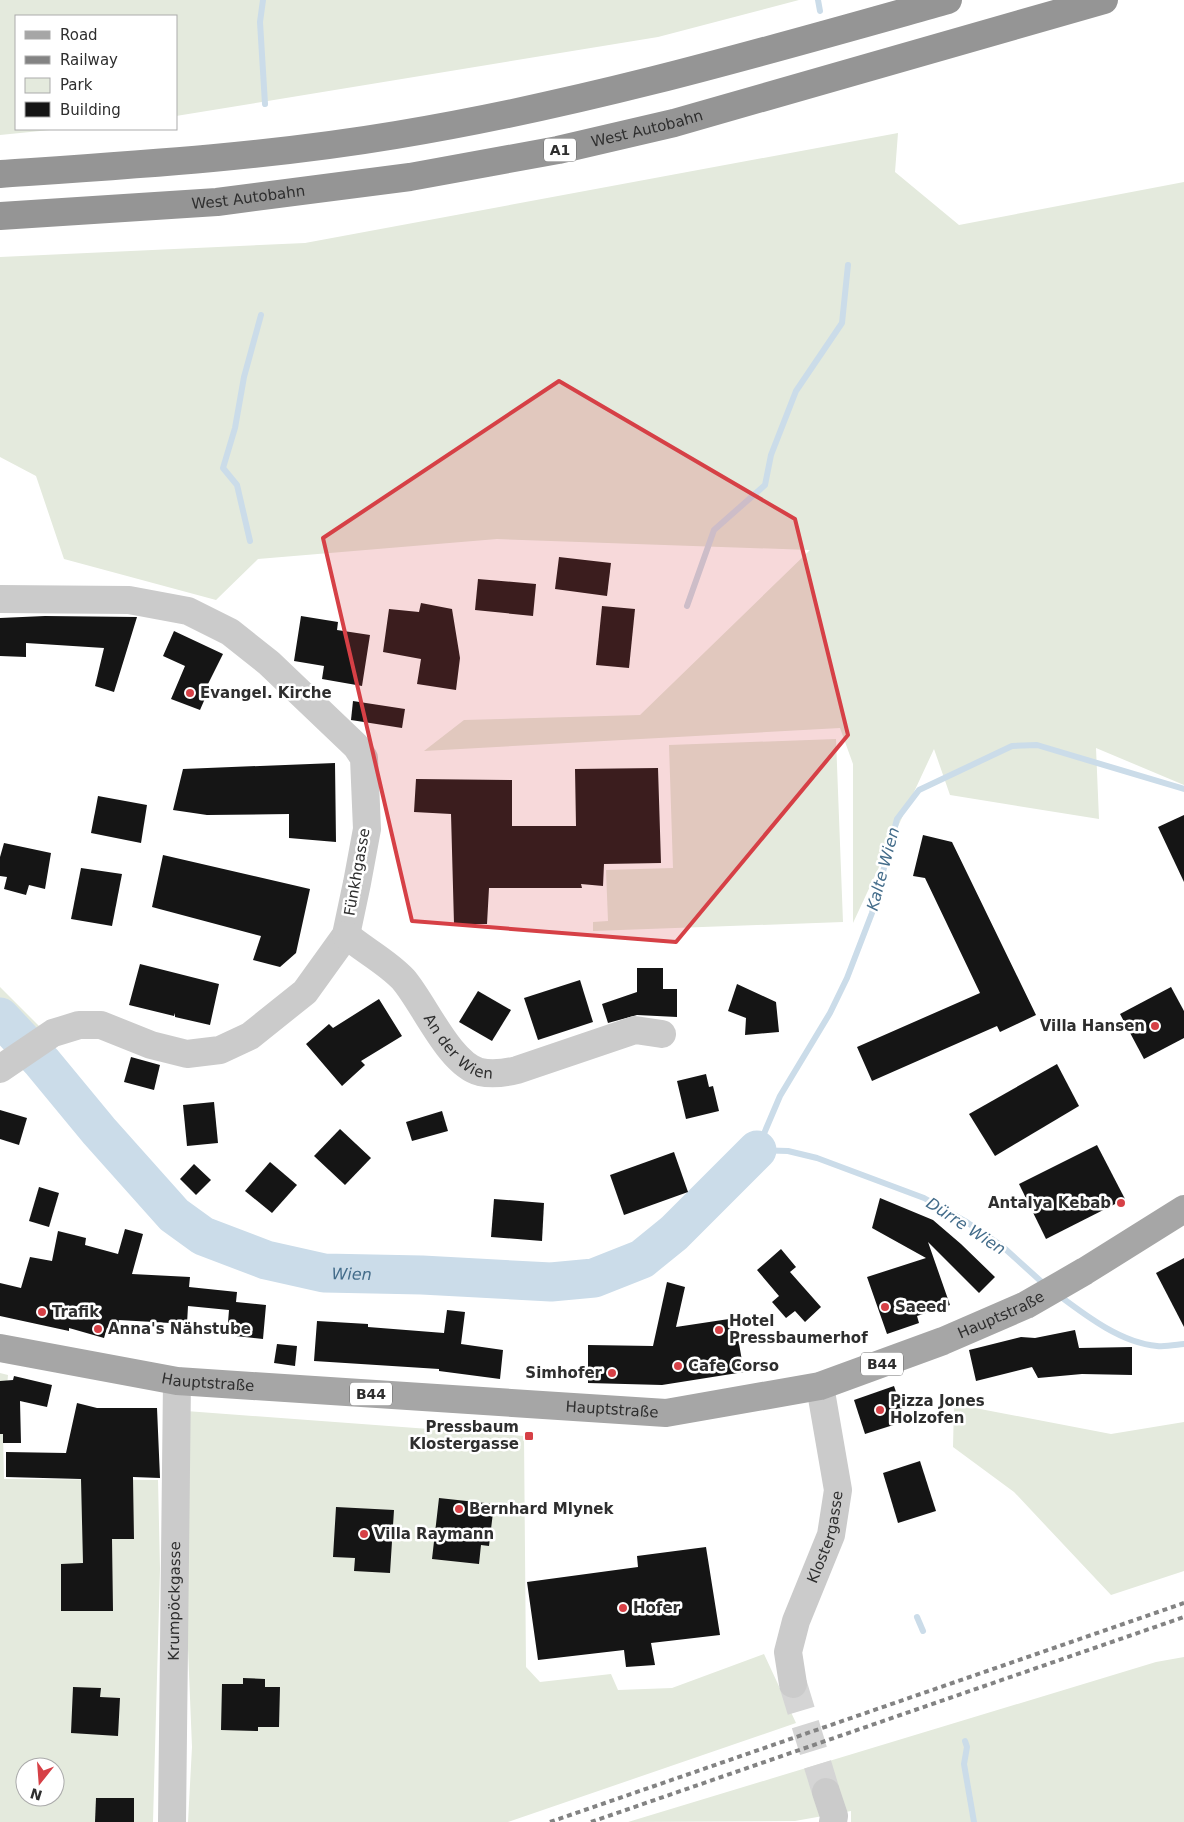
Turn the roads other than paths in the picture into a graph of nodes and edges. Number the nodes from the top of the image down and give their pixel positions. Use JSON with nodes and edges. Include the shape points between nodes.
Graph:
{"nodes":[{"id":1,"x":948,"y":0,"type":"edge"},
{"id":2,"x":1104,"y":0,"type":"edge"},
{"id":3,"x":0,"y":174,"type":"edge"},
{"id":4,"x":0,"y":216,"type":"edge"},
{"id":5,"x":0,"y":599,"type":"edge"},
{"id":6,"x":346,"y":935,"type":"junction"},
{"id":7,"x":662,"y":1034,"type":"dead end"},
{"id":8,"x":3,"y":1066,"type":"edge"},
{"id":9,"x":1184,"y":1208,"type":"edge"},
{"id":10,"x":0,"y":1348,"type":"edge"},
{"id":11,"x":177,"y":1381,"type":"junction"},
{"id":12,"x":820,"y":1386,"type":"junction"},
{"id":13,"x":793,"y":1684,"type":"tunnel mouth"},
{"id":14,"x":826,"y":1792,"type":"tunnel mouth"},
{"id":15,"x":172,"y":1822,"type":"edge"},
{"id":16,"x":833,"y":1822,"type":"edge"}],
"edges":[{"from":1,"to":3,"type":"highway","via":[[668,78],[396,136],[210,160]]},
{"from":2,"to":4,"type":"highway","name":"West Autobahn","number":"A1","via":[[674,123],[558,150],[410,177],[217,202]]},
{"from":5,"to":6,"type":"street","name":"Fünkhgasse","via":[[129,600],[188,610],[246,644],[346,734],[364,758],[367,828]]},
{"from":6,"to":7,"type":"street","name":"An der Wien","via":[[403,979],[458,1058],[478,1072],[498,1074],[517,1070],[635,1030]]},
{"from":6,"to":8,"type":"street","name":"Fünkhgasse","via":[[305,992],[250,1036],[220,1050],[187,1054],[151,1045],[101,1025],[80,1025],[53,1033]]},
{"from":9,"to":12,"type":"main road","name":"Hauptstraße","number":"B44","via":[[1085,1272],[1026,1305]]},
{"from":10,"to":11,"type":"main road","name":"Hauptstraße","number":"B44"},
{"from":11,"to":12,"type":"main road","name":"Hauptstraße","number":"B44","via":[[666,1413]]},
{"from":11,"to":15,"type":"street","name":"Krumpöckgasse"},
{"from":12,"to":13,"type":"street","name":"Klostergasse","via":[[838,1490],[831,1535],[796,1621],[788,1652]]},
{"from":14,"to":16,"type":"street"}]}
